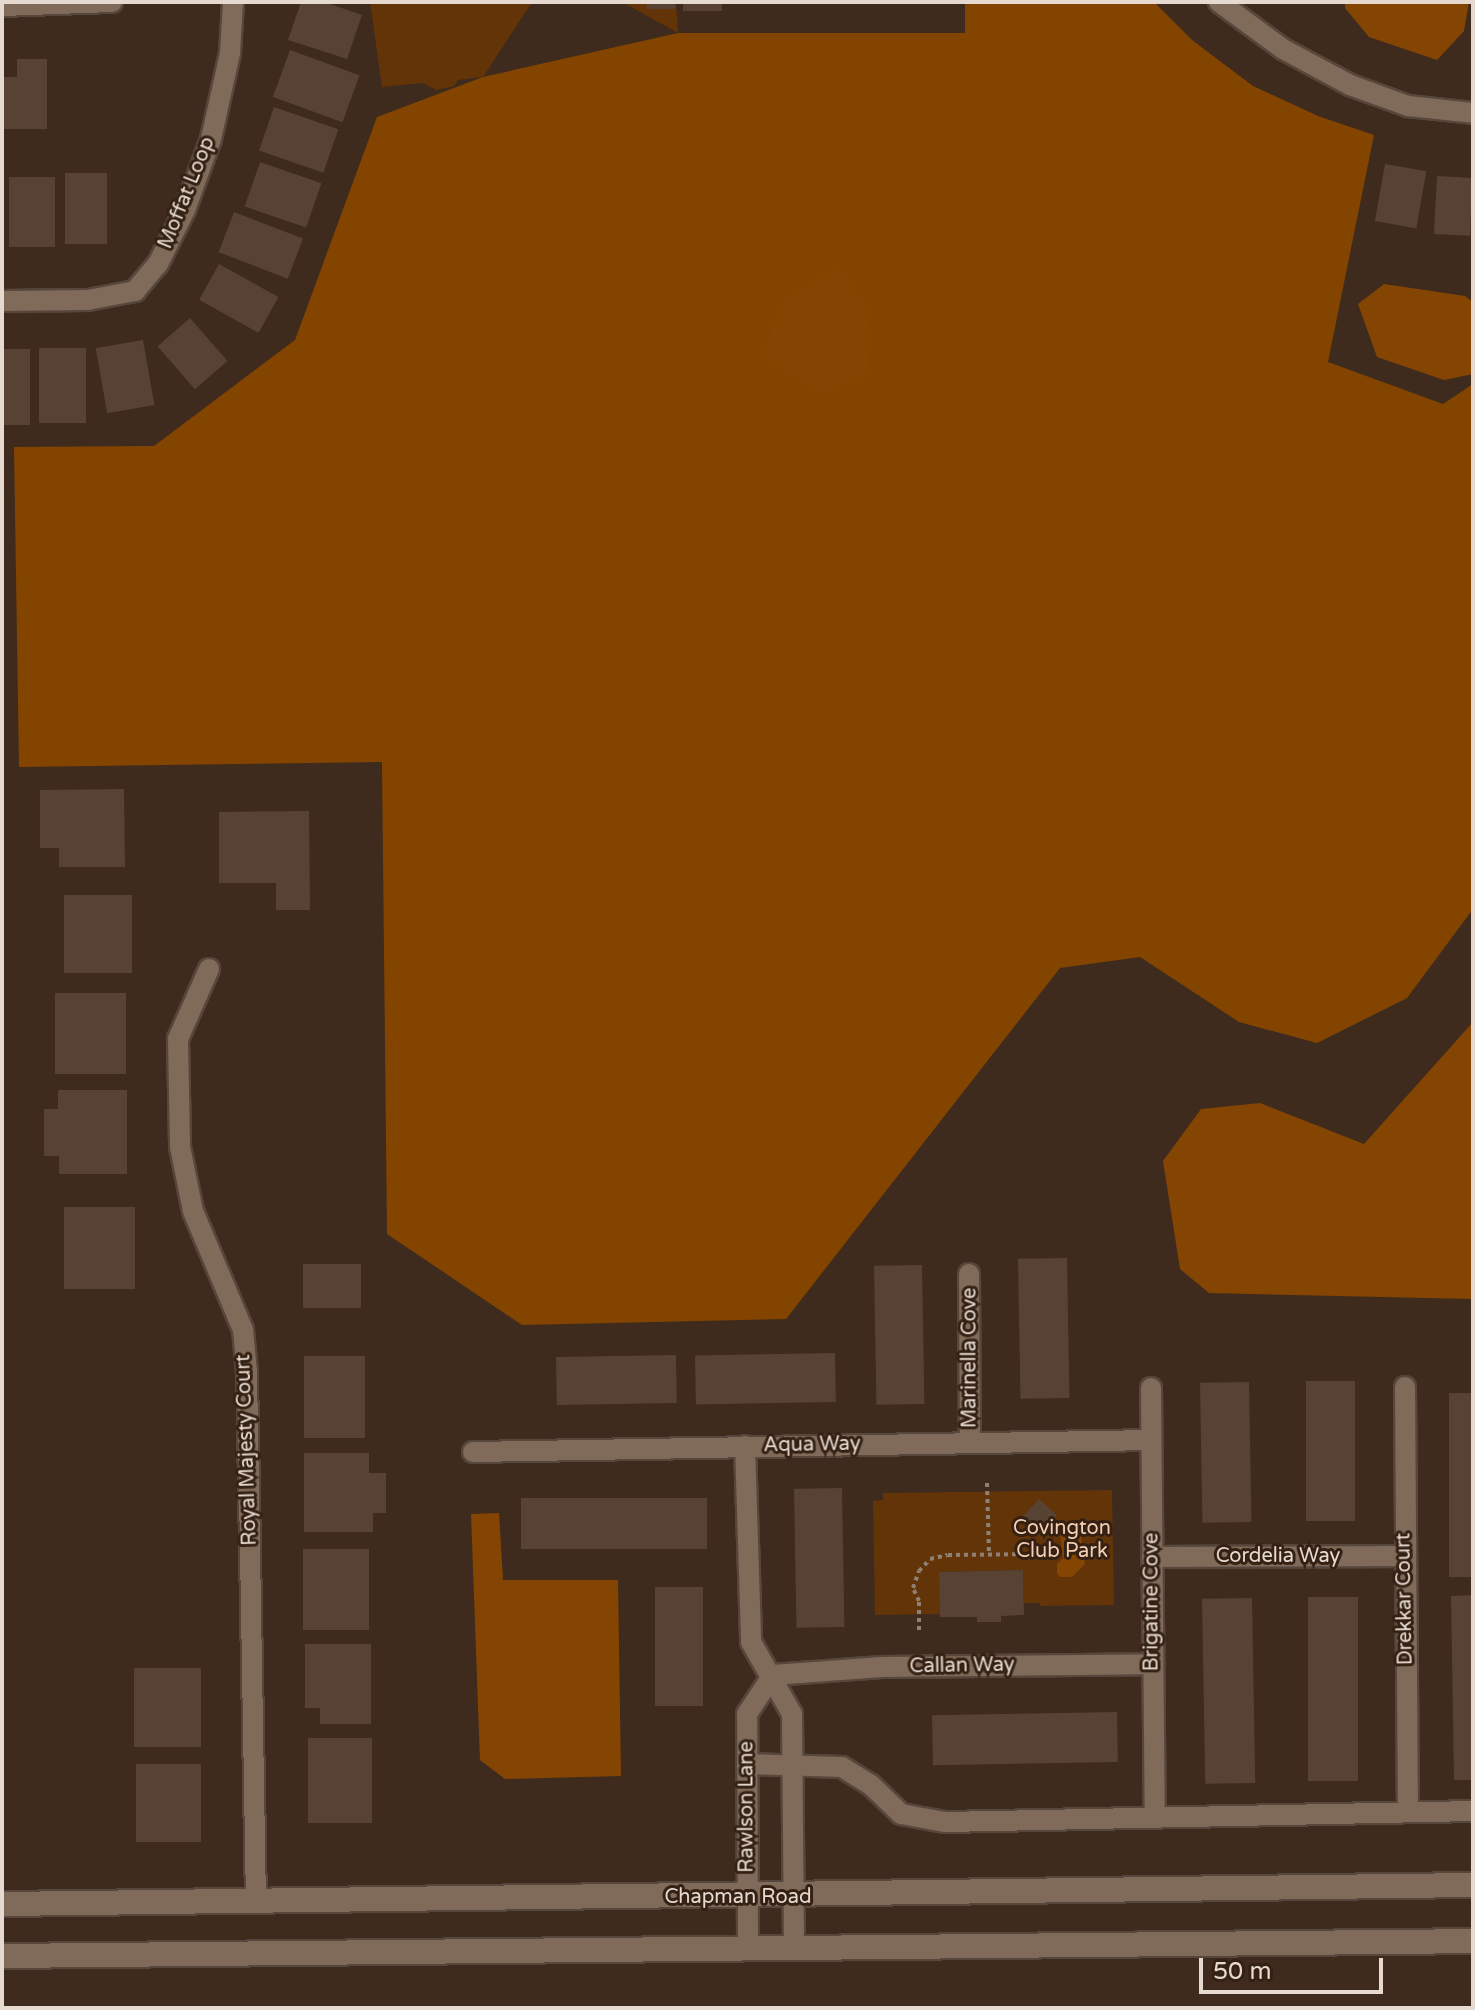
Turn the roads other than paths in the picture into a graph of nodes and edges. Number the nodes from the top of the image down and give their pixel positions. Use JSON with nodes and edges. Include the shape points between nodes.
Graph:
{"nodes":[{"id":1,"x":112,"y":2,"type":"edge"},
{"id":2,"x":233,"y":2,"type":"edge"},
{"id":3,"x":1219,"y":2,"type":"edge"},
{"id":4,"x":2,"y":6,"type":"edge"},
{"id":5,"x":1473,"y":113,"type":"edge"},
{"id":6,"x":2,"y":301,"type":"edge"},
{"id":7,"x":209,"y":969,"type":"dead end"},
{"id":8,"x":969,"y":1274,"type":"dead end"},
{"id":9,"x":1405,"y":1387,"type":"dead end"},
{"id":10,"x":1151,"y":1388,"type":"dead end"},
{"id":11,"x":1151,"y":1440,"type":"junction"},
{"id":12,"x":970,"y":1443,"type":"junction"},
{"id":13,"x":745,"y":1446,"type":"junction"},
{"id":14,"x":473,"y":1452,"type":"dead end"},
{"id":15,"x":1404,"y":1556,"type":"junction"},
{"id":16,"x":1152,"y":1557,"type":"junction"},
{"id":17,"x":1152,"y":1664,"type":"junction"},
{"id":18,"x":773,"y":1675,"type":"junction"},
{"id":19,"x":747,"y":1764,"type":"junction"},
{"id":20,"x":790,"y":1764,"type":"junction"},
{"id":21,"x":1473,"y":1811,"type":"edge"},
{"id":22,"x":1408,"y":1812,"type":"junction"},
{"id":23,"x":1155,"y":1816,"type":"junction"},
{"id":24,"x":1473,"y":1885,"type":"edge"},
{"id":25,"x":747,"y":1896,"type":"junction"},
{"id":26,"x":793,"y":1896,"type":"junction"},
{"id":27,"x":256,"y":1901,"type":"junction"},
{"id":28,"x":2,"y":1904,"type":"edge"},
{"id":29,"x":1473,"y":1941,"type":"edge"},
{"id":30,"x":748,"y":1946,"type":"junction"},
{"id":31,"x":794,"y":1946,"type":"junction"},
{"id":32,"x":2,"y":1956,"type":"edge"}],
"edges":[{"from":1,"to":4,"type":"street"},
{"from":2,"to":6,"type":"street","name":"Moffat Loop","via":[[230,53],[211,139],[158,264],[135,291],[88,300]]},
{"from":3,"to":5,"type":"street","via":[[1283,49],[1350,85],[1408,106]]},
{"from":7,"to":27,"type":"street","name":"Royal Majesty Court","via":[[178,1039],[180,1147],[193,1211],[243,1330]]},
{"from":8,"to":12,"type":"street","name":"Marinella Cove"},
{"from":9,"to":15,"type":"street","name":"Drekkar Court"},
{"from":10,"to":11,"type":"street","name":"Brigatine Cove"},
{"from":11,"to":12,"type":"street","name":"Aqua Way"},
{"from":11,"to":16,"type":"street","name":"Brigatine Cove"},
{"from":12,"to":13,"type":"street","name":"Aqua Way"},
{"from":13,"to":14,"type":"street","name":"Aqua Way"},
{"from":13,"to":18,"type":"street","via":[[751,1642]]},
{"from":15,"to":16,"type":"street","name":"Cordelia Way"},
{"from":15,"to":22,"type":"street","name":"Drekkar Court"},
{"from":16,"to":17,"type":"street","name":"Brigatine Cove"},
{"from":17,"to":18,"type":"street","name":"Callan Way","via":[[882,1667]]},
{"from":17,"to":23,"type":"street","name":"Brigatine Cove"},
{"from":18,"to":19,"type":"street","name":"Rawlson Lane","via":[[747,1714]]},
{"from":18,"to":20,"type":"street","via":[[792,1714]]},
{"from":19,"to":20,"type":"street"},
{"from":19,"to":25,"type":"street","name":"Rawlson Lane"},
{"from":20,"to":23,"type":"street","via":[[842,1767],[901,1814],[945,1822]]},
{"from":20,"to":26,"type":"street"},
{"from":21,"to":22,"type":"street"},
{"from":22,"to":23,"type":"street"},
{"from":24,"to":26,"type":"street","name":"Chapman Road"},
{"from":25,"to":26,"type":"street","name":"Chapman Road"},
{"from":25,"to":27,"type":"street","name":"Chapman Road"},
{"from":25,"to":30,"type":"street","name":"Rawlson Lane"},
{"from":26,"to":31,"type":"street"},
{"from":27,"to":28,"type":"street","name":"Chapman Road"},
{"from":29,"to":31,"type":"street"},
{"from":30,"to":31,"type":"street"},
{"from":30,"to":32,"type":"street"}]}
